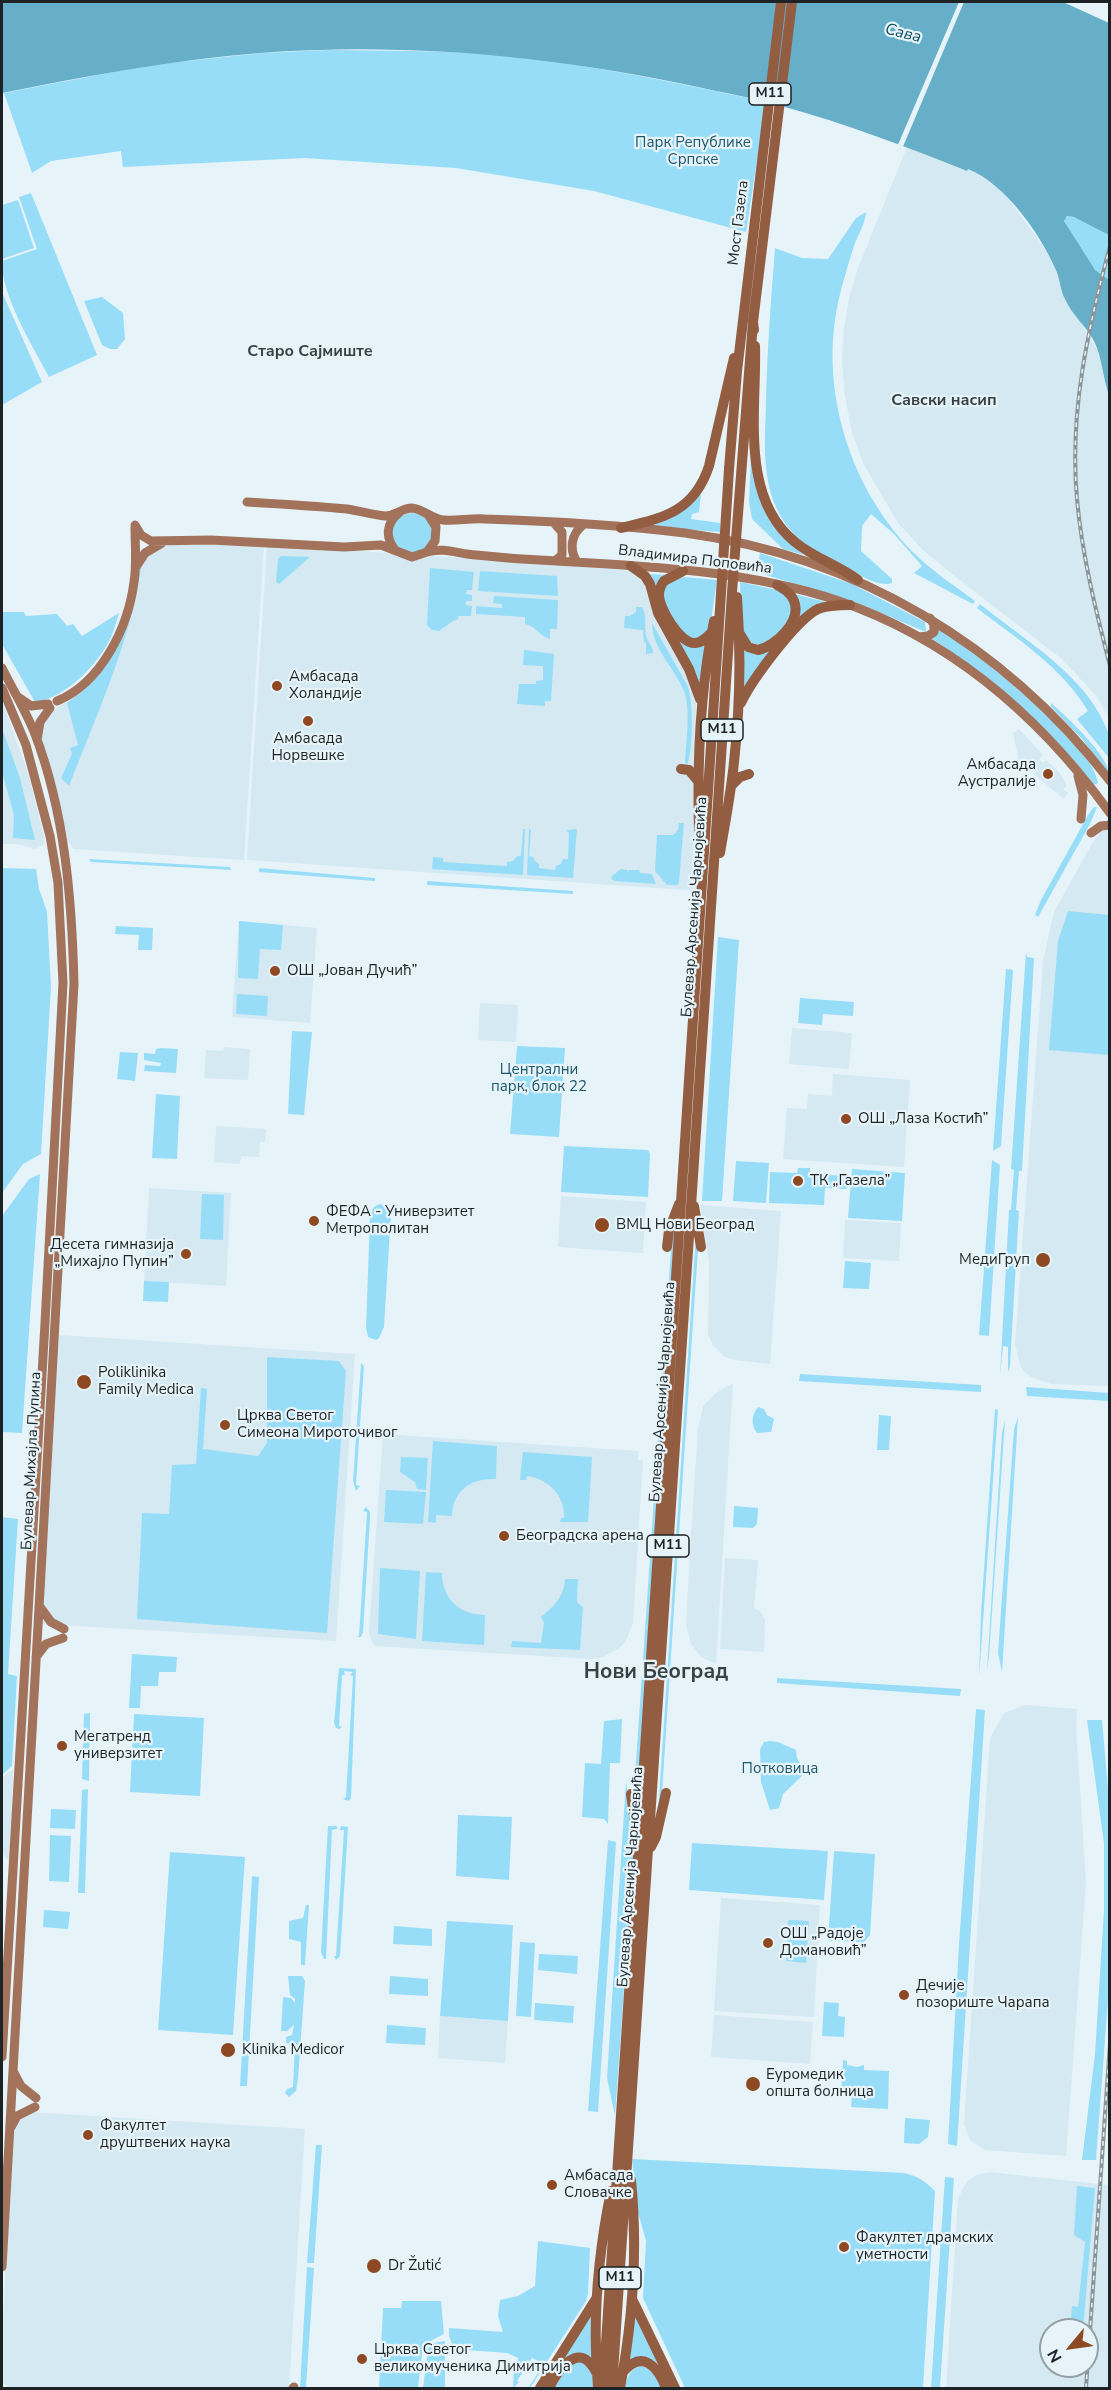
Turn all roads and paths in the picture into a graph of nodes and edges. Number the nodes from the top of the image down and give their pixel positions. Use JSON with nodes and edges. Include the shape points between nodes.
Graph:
{"nodes":[{"id":1,"x":781,"y":2,"type":"edge"},
{"id":2,"x":792,"y":2,"type":"edge"},
{"id":3,"x":753,"y":322,"type":"junction"},
{"id":4,"x":741,"y":341,"type":"junction"},
{"id":5,"x":248,"y":502,"type":"dead end"},
{"id":6,"x":399,"y":512,"type":"junction"},
{"id":7,"x":429,"y":515,"type":"junction"},
{"id":8,"x":554,"y":523,"type":"junction"},
{"id":9,"x":583,"y":525,"type":"junction"},
{"id":10,"x":621,"y":528,"type":"junction"},
{"id":11,"x":167,"y":541,"type":"junction"},
{"id":12,"x":395,"y":550,"type":"junction"},
{"id":13,"x":427,"y":552,"type":"junction"},
{"id":14,"x":555,"y":561,"type":"junction"},
{"id":15,"x":577,"y":562,"type":"junction"},
{"id":16,"x":632,"y":566,"type":"junction"},
{"id":17,"x":135,"y":569,"type":"junction"},
{"id":18,"x":683,"y":571,"type":"junction"},
{"id":19,"x":727,"y":578,"type":"junction"},
{"id":20,"x":858,"y":580,"type":"junction"},
{"id":21,"x":777,"y":585,"type":"junction"},
{"id":22,"x":850,"y":605,"type":"junction"},
{"id":23,"x":930,"y":618,"type":"junction"},
{"id":24,"x":711,"y":633,"type":"junction"},
{"id":25,"x":739,"y":633,"type":"junction"},
{"id":26,"x":919,"y":637,"type":"junction"},
{"id":27,"x":2,"y":668,"type":"edge"},
{"id":28,"x":2,"y":688,"type":"edge"},
{"id":29,"x":16,"y":696,"type":"junction"},
{"id":30,"x":702,"y":702,"type":"junction"},
{"id":31,"x":52,"y":704,"type":"junction"},
{"id":32,"x":738,"y":709,"type":"junction"},
{"id":33,"x":37,"y":742,"type":"junction"},
{"id":34,"x":699,"y":754,"type":"junction"},
{"id":35,"x":735,"y":761,"type":"junction"},
{"id":36,"x":1074,"y":765,"type":"junction"},
{"id":37,"x":698,"y":781,"type":"junction"},
{"id":38,"x":1110,"y":781,"type":"edge"},
{"id":39,"x":732,"y":784,"type":"junction"},
{"id":40,"x":1110,"y":813,"type":"edge"},
{"id":41,"x":1081,"y":819,"type":"dead end"},
{"id":42,"x":1110,"y":825,"type":"edge"},
{"id":43,"x":1091,"y":833,"type":"dead end"},
{"id":44,"x":708,"y":881,"type":"junction"},
{"id":45,"x":53,"y":1168,"type":"junction"},
{"id":46,"x":65,"y":1169,"type":"junction"},
{"id":47,"x":687,"y":1196,"type":"junction"},
{"id":48,"x":667,"y":1247,"type":"dead end"},
{"id":49,"x":701,"y":1247,"type":"dead end"},
{"id":50,"x":36,"y":1476,"type":"junction"},
{"id":51,"x":46,"y":1476,"type":"junction"},
{"id":52,"x":39,"y":1605,"type":"junction"},
{"id":53,"x":36,"y":1657,"type":"junction"},
{"id":54,"x":666,"y":1793,"type":"dead end"},
{"id":55,"x":631,"y":1794,"type":"dead end"},
{"id":56,"x":643,"y":1856,"type":"junction"},
{"id":57,"x":2,"y":2057,"type":"edge"},
{"id":58,"x":13,"y":2071,"type":"junction"},
{"id":59,"x":9,"y":2132,"type":"junction"},
{"id":60,"x":623,"y":2168,"type":"junction"},
{"id":61,"x":2,"y":2267,"type":"edge"},
{"id":62,"x":597,"y":2296,"type":"junction"},
{"id":63,"x":632,"y":2299,"type":"junction"},
{"id":64,"x":622,"y":2372,"type":"junction"},
{"id":65,"x":597,"y":2375,"type":"junction"},
{"id":66,"x":540,"y":2388,"type":"edge"},
{"id":67,"x":549,"y":2388,"type":"edge"},
{"id":68,"x":598,"y":2388,"type":"edge"},
{"id":69,"x":603,"y":2388,"type":"edge"},
{"id":70,"x":612,"y":2388,"type":"edge"},
{"id":71,"x":620,"y":2388,"type":"edge"},
{"id":72,"x":666,"y":2388,"type":"edge"},
{"id":73,"x":675,"y":2388,"type":"edge"}],
"edges":[{"from":1,"to":4,"type":"highway","name":"Мост Газела","number":"M11"},
{"from":2,"to":3,"type":"highway","name":"Мост Газела","number":"M11"},
{"from":3,"to":19,"type":"highway","number":"M11","bridge":true},
{"from":3,"to":20,"type":"highway","bridge":true,"via":[[755,439],[761,493],[775,522],[794,542]]},
{"from":4,"to":10,"type":"highway","via":[[731,367],[709,466],[696,494],[672,513]]},
{"from":4,"to":19,"type":"highway","number":"M11","bridge":true},
{"from":5,"to":6,"type":"main road","name":"Владимира Поповића","via":[[346,509],[382,516]]},
{"from":6,"to":7,"type":"main road","name":"Владимира Поповића","via":[[412,508]]},
{"from":6,"to":12,"type":"main road","via":[[388,528]]},
{"from":7,"to":8,"type":"main road","name":"Владимира Поповића","via":[[444,520],[481,518]]},
{"from":7,"to":13,"type":"main road","via":[[436,532]]},
{"from":8,"to":9,"type":"main road","name":"Владимира Поповића"},
{"from":8,"to":14,"type":"main road","via":[[562,532],[561,555]]},
{"from":9,"to":10,"type":"main road","name":"Владимира Поповића"},
{"from":9,"to":15,"type":"main road","via":[[573,541]]},
{"from":10,"to":20,"type":"main road","name":"Владимира Поповића","via":[[683,533],[757,546]]},
{"from":11,"to":12,"type":"main road","name":"Владимира Поповића","via":[[381,545]]},
{"from":11,"to":17,"type":"main road","name":"Владимира Поповића","via":[[148,549]]},
{"from":11,"to":17,"type":"main road","name":"Владимира Поповића","via":[[147,539],[135,525]]},
{"from":12,"to":13,"type":"main road","name":"Владимира Поповића","via":[[411,557]]},
{"from":13,"to":14,"type":"main road","name":"Владимира Поповића","via":[[443,550]]},
{"from":14,"to":15,"type":"main road","name":"Владимира Поповића"},
{"from":15,"to":16,"type":"main road","name":"Владимира Поповића"},
{"from":16,"to":18,"type":"main road","name":"Владимира Поповића"},
{"from":16,"to":30,"type":"highway","via":[[650,584],[658,614],[689,669]]},
{"from":17,"to":31,"type":"main road","via":[[127,611],[111,649],[81,687]]},
{"from":18,"to":21,"type":"main road","name":"Владимира Поповића"},
{"from":18,"to":24,"type":"highway","via":[[664,581],[659,592],[661,605],[684,640],[699,642]]},
{"from":19,"to":24,"type":"highway"},
{"from":19,"to":25,"type":"highway","via":[[737,597]]},
{"from":19,"to":44,"type":"highway","name":"Булевар Арсенија Чарнојевића","number":"M11"},
{"from":20,"to":23,"type":"main road","name":"Владимира Поповића"},
{"from":21,"to":22,"type":"main road","name":"Владимира Поповића"},
{"from":21,"to":25,"type":"highway","via":[[795,603],[793,618],[785,630],[773,643],[758,650],[748,647]]},
{"from":22,"to":26,"type":"main road","name":"Владимира Поповића"},
{"from":22,"to":32,"type":"highway","via":[[822,608],[806,618],[750,685]]},
{"from":23,"to":26,"type":"main road","via":[[934,632]]},
{"from":23,"to":38,"type":"main road","name":"Владимира Поповића","via":[[1017,681],[1054,715]]},
{"from":24,"to":30,"type":"highway"},
{"from":25,"to":32,"type":"highway"},
{"from":26,"to":36,"type":"main road","name":"Владимира Поповића","via":[[997,690]]},
{"from":27,"to":29,"type":"main road","name":"Булевар Михајла Пупина"},
{"from":28,"to":45,"type":"main road","name":"Булевар Михајла Пупина","via":[[35,773],[58,883],[63,983]]},
{"from":29,"to":31,"type":"main road","via":[[32,706]]},
{"from":29,"to":33,"type":"main road","name":"Булевар Михајла Пупина"},
{"from":30,"to":34,"type":"highway"},
{"from":31,"to":33,"type":"main road","via":[[40,722]]},
{"from":32,"to":35,"type":"highway"},
{"from":33,"to":46,"type":"main road","name":"Булевар Михајла Пупина","via":[[64,855],[73,952],[74,1016]]},
{"from":34,"to":37,"type":"highway"},
{"from":34,"to":37,"type":"highway","via":[[685,770]]},
{"from":35,"to":39,"type":"highway"},
{"from":35,"to":39,"type":"highway","via":[[748,774]]},
{"from":36,"to":40,"type":"main road","name":"Владимира Поповића"},
{"from":36,"to":41,"type":"main road","via":[[1082,789]]},
{"from":37,"to":44,"type":"highway"},
{"from":39,"to":44,"type":"highway","via":[[719,859]]},
{"from":42,"to":43,"type":"main road"},
{"from":44,"to":47,"type":"highway","name":"Булевар Арсенија Чарнојевића","number":"M11"},
{"from":45,"to":46,"type":"main road"},
{"from":45,"to":50,"type":"main road","name":"Булевар Михајла Пупина"},
{"from":46,"to":51,"type":"main road","name":"Булевар Михајла Пупина"},
{"from":47,"to":48,"type":"highway","via":[[672,1222]]},
{"from":47,"to":49,"type":"highway"},
{"from":47,"to":56,"type":"highway","name":"Булевар Арсенија Чарнојевића","number":"M11"},
{"from":50,"to":51,"type":"main road"},
{"from":50,"to":57,"type":"main road","name":"Булевар Михајла Пупина"},
{"from":51,"to":52,"type":"main road","name":"Булевар Михајла Пупина"},
{"from":52,"to":53,"type":"main road","name":"Булевар Михајла Пупина"},
{"from":52,"to":53,"type":"main road","via":[[64,1633],[46,1644]]},
{"from":53,"to":58,"type":"main road","name":"Булевар Михајла Пупина"},
{"from":54,"to":56,"type":"highway","via":[[656,1837]]},
{"from":55,"to":56,"type":"highway"},
{"from":56,"to":60,"type":"highway","name":"Булевар Арсенија Чарнојевића","number":"M11"},
{"from":58,"to":59,"type":"main road","name":"Булевар Михајла Пупина"},
{"from":58,"to":59,"type":"main road","via":[[36,2103],[17,2116]]},
{"from":59,"to":61,"type":"main road","name":"Булевар Михајла Пупина"},
{"from":60,"to":62,"type":"highway","via":[[614,2176]]},
{"from":60,"to":63,"type":"highway","via":[[631,2175],[634,2214]]},
{"from":60,"to":69,"type":"highway","name":"Булевар Арсенија Чарнојевића","number":"M11"},
{"from":60,"to":70,"type":"highway","name":"Булевар Арсенија Чарнојевића","number":"M11"},
{"from":62,"to":65,"type":"highway"},
{"from":62,"to":66,"type":"highway"},
{"from":63,"to":64,"type":"highway"},
{"from":63,"to":73,"type":"highway"},
{"from":64,"to":71,"type":"highway"},
{"from":64,"to":72,"type":"highway","via":[[634,2362],[645,2362],[658,2371]]},
{"from":65,"to":67,"type":"highway","via":[[587,2361],[575,2358],[559,2368]]},
{"from":65,"to":68,"type":"highway"}]}
